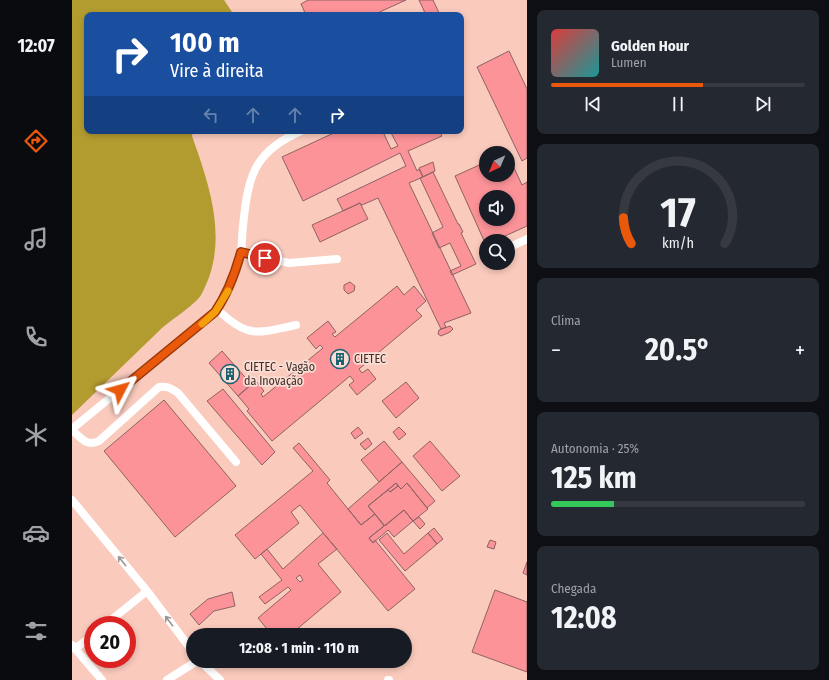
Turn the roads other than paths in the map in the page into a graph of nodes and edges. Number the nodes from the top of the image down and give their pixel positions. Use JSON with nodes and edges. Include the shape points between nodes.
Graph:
{"nodes":[{"id":1,"x":295,"y":134,"type":"edge"},
{"id":2,"x":527,"y":239,"type":"edge"},
{"id":3,"x":515,"y":245,"type":"edge"},
{"id":4,"x":241,"y":252,"type":"junction"},
{"id":5,"x":337,"y":258,"type":"dead end"},
{"id":6,"x":217,"y":309,"type":"junction"},
{"id":7,"x":296,"y":325,"type":"dead end"},
{"id":8,"x":72,"y":430,"type":"edge"},
{"id":9,"x":236,"y":462,"type":"dead end"},
{"id":10,"x":72,"y":500,"type":"edge"},
{"id":11,"x":146,"y":591,"type":"junction"},
{"id":12,"x":116,"y":616,"type":"edge"},
{"id":13,"x":84,"y":641,"type":"edge"},
{"id":14,"x":186,"y":643,"type":"edge"},
{"id":15,"x":74,"y":647,"type":"edge"},
{"id":16,"x":187,"y":668,"type":"edge"},
{"id":17,"x":207,"y":668,"type":"edge"},
{"id":18,"x":102,"y":680,"type":"edge"},
{"id":19,"x":167,"y":680,"type":"edge"},
{"id":20,"x":220,"y":680,"type":"edge"}],
"edges":[{"from":1,"to":4,"type":"lane","via":[[274,144],[262,156],[255,169],[247,193]]},
{"from":2,"to":3,"type":"lane"},
{"from":4,"to":5,"type":"lane","via":[[289,263]]},
{"from":4,"to":6,"type":"lane","via":[[232,283]]},
{"from":6,"to":7,"type":"lane","via":[[245,331],[264,331]]},
{"from":6,"to":8,"type":"lane"},
{"from":8,"to":9,"type":"lane","via":[[85,442],[99,441],[159,387],[165,386],[178,393]]},
{"from":11,"to":10,"type":"lane","one_way":true},
{"from":11,"to":12,"type":"lane"},
{"from":14,"to":11,"type":"lane","one_way":true},
{"from":13,"to":15,"type":"lane"},
{"from":15,"to":18,"type":"lane"},
{"from":16,"to":19,"type":"lane"},
{"from":17,"to":20,"type":"lane"}]}
